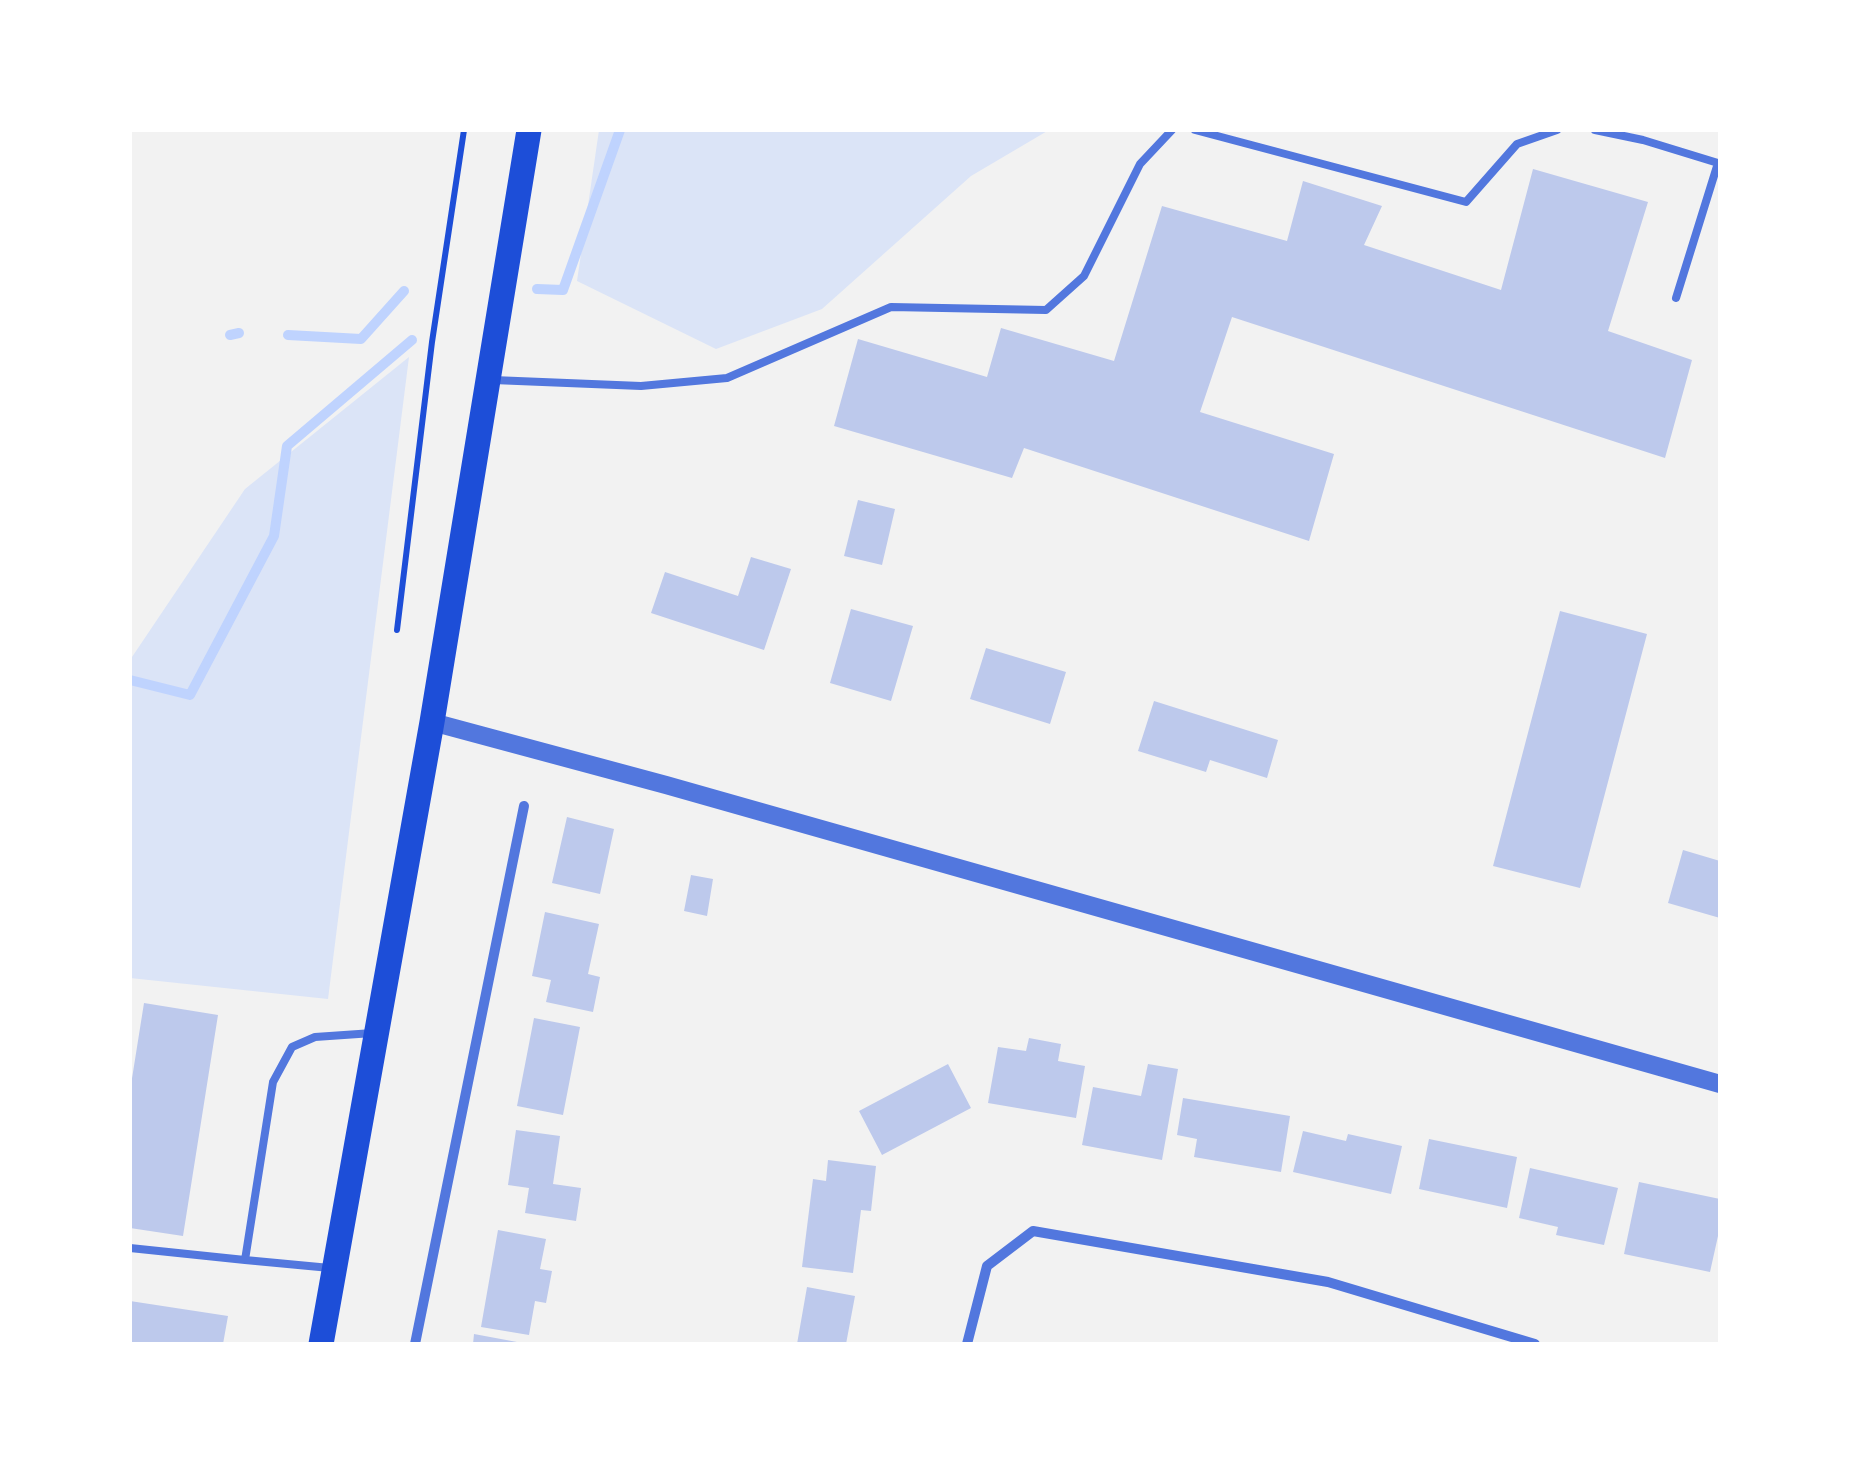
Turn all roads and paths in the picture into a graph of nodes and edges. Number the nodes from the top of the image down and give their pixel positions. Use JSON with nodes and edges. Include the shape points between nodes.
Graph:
{"nodes":[{"id":1,"x":464,"y":130,"type":"edge"},
{"id":2,"x":528,"y":130,"type":"edge"},
{"id":3,"x":1172,"y":130,"type":"edge"},
{"id":4,"x":1195,"y":130,"type":"edge"},
{"id":5,"x":1557,"y":130,"type":"edge"},
{"id":6,"x":1595,"y":130,"type":"edge"},
{"id":7,"x":1676,"y":298,"type":"dead end"},
{"id":8,"x":488,"y":380,"type":"junction"},
{"id":9,"x":397,"y":630,"type":"dead end"},
{"id":10,"x":432,"y":722,"type":"junction"},
{"id":11,"x":524,"y":806,"type":"dead end"},
{"id":12,"x":378,"y":1032,"type":"junction"},
{"id":13,"x":1720,"y":1084,"type":"edge"},
{"id":14,"x":130,"y":1248,"type":"edge"},
{"id":15,"x":245,"y":1260,"type":"junction"},
{"id":16,"x":334,"y":1268,"type":"junction"},
{"id":17,"x":321,"y":1344,"type":"edge"},
{"id":18,"x":416,"y":1344,"type":"edge"},
{"id":19,"x":968,"y":1344,"type":"edge"},
{"id":20,"x":1535,"y":1344,"type":"edge"}],
"edges":[{"from":1,"to":9,"type":"path"},
{"from":2,"to":8,"type":"main road"},
{"from":3,"to":8,"type":"lane","via":[[1140,164],[1084,276],[1046,310],[891,307],[727,378],[641,386]]},
{"from":4,"to":5,"type":"lane","via":[[1466,202],[1517,144]]},
{"from":6,"to":7,"type":"lane","via":[[1718,163]]},
{"from":8,"to":10,"type":"main road"},
{"from":10,"to":12,"type":"main road"},
{"from":10,"to":13,"type":"street"},
{"from":11,"to":18,"type":"street"},
{"from":12,"to":15,"type":"lane","via":[[315,1037],[292,1047],[273,1082]]},
{"from":12,"to":16,"type":"main road"},
{"from":14,"to":15,"type":"lane"},
{"from":15,"to":16,"type":"lane"},
{"from":16,"to":17,"type":"main road"},
{"from":19,"to":20,"type":"street","via":[[987,1266],[1033,1231],[1328,1282]]}]}
